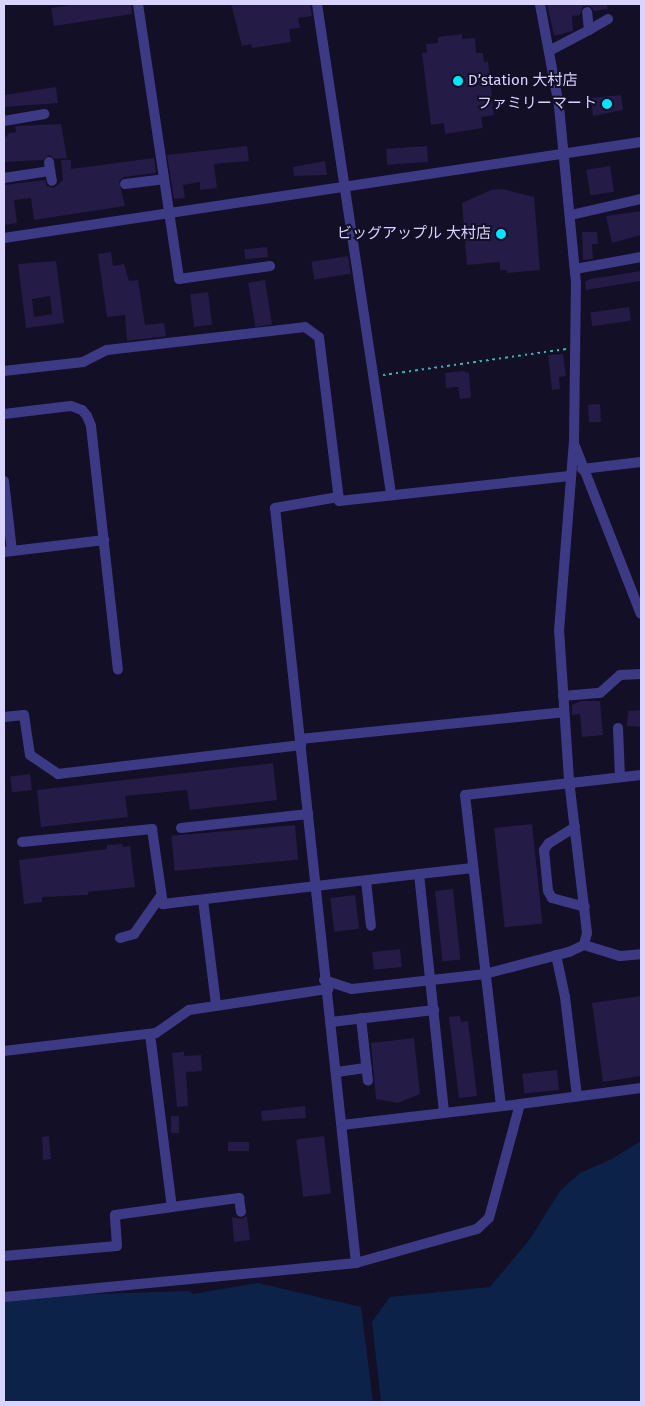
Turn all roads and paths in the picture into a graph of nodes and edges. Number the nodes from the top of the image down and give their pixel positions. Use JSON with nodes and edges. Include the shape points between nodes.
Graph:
{"nodes":[{"id":1,"x":138,"y":4,"type":"edge"},
{"id":2,"x":317,"y":4,"type":"edge"},
{"id":3,"x":540,"y":4,"type":"edge"},
{"id":4,"x":587,"y":12,"type":"dead end"},
{"id":5,"x":608,"y":19,"type":"dead end"},
{"id":6,"x":589,"y":30,"type":"junction"},
{"id":7,"x":549,"y":51,"type":"junction"},
{"id":8,"x":44,"y":114,"type":"dead end"},
{"id":9,"x":4,"y":121,"type":"edge"},
{"id":10,"x":641,"y":142,"type":"edge"},
{"id":11,"x":565,"y":154,"type":"junction"},
{"id":12,"x":50,"y":171,"type":"dead end"},
{"id":13,"x":4,"y":178,"type":"edge"},
{"id":14,"x":164,"y":179,"type":"junction"},
{"id":15,"x":125,"y":184,"type":"dead end"},
{"id":16,"x":344,"y":187,"type":"junction"},
{"id":17,"x":641,"y":198,"type":"edge"},
{"id":18,"x":168,"y":214,"type":"junction"},
{"id":19,"x":571,"y":215,"type":"junction"},
{"id":20,"x":4,"y":238,"type":"edge"},
{"id":21,"x":641,"y":258,"type":"edge"},
{"id":22,"x":270,"y":266,"type":"dead end"},
{"id":23,"x":575,"y":269,"type":"junction"},
{"id":24,"x":578,"y":345,"type":"junction"},
{"id":25,"x":4,"y":371,"type":"edge"},
{"id":26,"x":374,"y":377,"type":"junction"},
{"id":27,"x":4,"y":414,"type":"edge"},
{"id":28,"x":574,"y":442,"type":"junction"},
{"id":29,"x":641,"y":462,"type":"edge"},
{"id":30,"x":582,"y":469,"type":"junction"},
{"id":31,"x":570,"y":476,"type":"junction"},
{"id":32,"x":4,"y":481,"type":"edge"},
{"id":33,"x":391,"y":495,"type":"junction"},
{"id":34,"x":338,"y":497,"type":"junction"},
{"id":35,"x":104,"y":540,"type":"junction"},
{"id":36,"x":8,"y":552,"type":"edge"},
{"id":37,"x":641,"y":614,"type":"edge"},
{"id":38,"x":118,"y":670,"type":"dead end"},
{"id":39,"x":641,"y":674,"type":"edge"},
{"id":40,"x":563,"y":696,"type":"junction"},
{"id":41,"x":564,"y":712,"type":"junction"},
{"id":42,"x":4,"y":717,"type":"edge"},
{"id":43,"x":618,"y":728,"type":"dead end"},
{"id":44,"x":301,"y":742,"type":"junction"},
{"id":45,"x":641,"y":775,"type":"edge"},
{"id":46,"x":620,"y":777,"type":"junction"},
{"id":47,"x":569,"y":783,"type":"junction"},
{"id":48,"x":308,"y":814,"type":"junction"},
{"id":49,"x":575,"y":827,"type":"junction"},
{"id":50,"x":181,"y":828,"type":"dead end"},
{"id":51,"x":22,"y":842,"type":"dead end"},
{"id":52,"x":473,"y":868,"type":"junction"},
{"id":53,"x":419,"y":874,"type":"junction"},
{"id":54,"x":366,"y":881,"type":"junction"},
{"id":55,"x":315,"y":887,"type":"junction"},
{"id":56,"x":160,"y":897,"type":"junction"},
{"id":57,"x":203,"y":900,"type":"junction"},
{"id":58,"x":585,"y":908,"type":"junction"},
{"id":59,"x":371,"y":926,"type":"dead end"},
{"id":60,"x":120,"y":938,"type":"dead end"},
{"id":61,"x":584,"y":945,"type":"junction"},
{"id":62,"x":641,"y":954,"type":"edge"},
{"id":63,"x":556,"y":955,"type":"junction"},
{"id":64,"x":485,"y":974,"type":"junction"},
{"id":65,"x":432,"y":980,"type":"junction"},
{"id":66,"x":326,"y":984,"type":"junction"},
{"id":67,"x":216,"y":1004,"type":"junction"},
{"id":68,"x":434,"y":1010,"type":"junction"},
{"id":69,"x":362,"y":1018,"type":"junction"},
{"id":70,"x":331,"y":1022,"type":"junction"},
{"id":71,"x":150,"y":1034,"type":"junction"},
{"id":72,"x":4,"y":1051,"type":"edge"},
{"id":73,"x":367,"y":1068,"type":"junction"},
{"id":74,"x":336,"y":1072,"type":"junction"},
{"id":75,"x":368,"y":1081,"type":"dead end"},
{"id":76,"x":641,"y":1088,"type":"edge"},
{"id":77,"x":578,"y":1096,"type":"junction"},
{"id":78,"x":520,"y":1104,"type":"junction"},
{"id":79,"x":501,"y":1106,"type":"junction"},
{"id":80,"x":444,"y":1113,"type":"junction"},
{"id":81,"x":342,"y":1125,"type":"junction"},
{"id":82,"x":172,"y":1207,"type":"junction"},
{"id":83,"x":241,"y":1212,"type":"dead end"},
{"id":84,"x":4,"y":1256,"type":"edge"},
{"id":85,"x":356,"y":1263,"type":"junction"},
{"id":86,"x":4,"y":1297,"type":"edge"}],
"edges":[{"from":1,"to":14,"type":"street"},
{"from":2,"to":16,"type":"street"},
{"from":3,"to":7,"type":"street"},
{"from":4,"to":6,"type":"street"},
{"from":5,"to":6,"type":"street"},
{"from":6,"to":7,"type":"street"},
{"from":7,"to":11,"type":"street"},
{"from":8,"to":9,"type":"street"},
{"from":10,"to":11,"type":"street"},
{"from":11,"to":16,"type":"street"},
{"from":11,"to":19,"type":"street"},
{"from":12,"to":13,"type":"street"},
{"from":14,"to":15,"type":"street"},
{"from":14,"to":18,"type":"street"},
{"from":16,"to":18,"type":"street"},
{"from":16,"to":26,"type":"street"},
{"from":17,"to":19,"type":"street"},
{"from":18,"to":20,"type":"street"},
{"from":18,"to":22,"type":"street","via":[[179,279]]},
{"from":19,"to":23,"type":"street"},
{"from":21,"to":23,"type":"street"},
{"from":23,"to":24,"type":"street"},
{"from":24,"to":26,"type":"path"},
{"from":24,"to":28,"type":"street"},
{"from":25,"to":34,"type":"street","via":[[83,362],[107,350],[305,327],[319,337]]},
{"from":26,"to":33,"type":"street"},
{"from":27,"to":35,"type":"street","via":[[71,406],[87,416],[91,426]]},
{"from":28,"to":30,"type":"street"},
{"from":28,"to":31,"type":"street"},
{"from":29,"to":30,"type":"street"},
{"from":30,"to":37,"type":"street"},
{"from":31,"to":33,"type":"street"},
{"from":31,"to":40,"type":"street","via":[[560,595]]},
{"from":32,"to":36,"type":"street"},
{"from":33,"to":34,"type":"street","via":[[339,501]]},
{"from":34,"to":44,"type":"street","via":[[275,508]]},
{"from":35,"to":36,"type":"street"},
{"from":35,"to":38,"type":"street"},
{"from":39,"to":40,"type":"street","via":[[620,675],[600,692]]},
{"from":40,"to":41,"type":"street"},
{"from":41,"to":44,"type":"street"},
{"from":41,"to":47,"type":"street"},
{"from":42,"to":44,"type":"street","via":[[24,715],[30,755],[58,774]]},
{"from":43,"to":46,"type":"street"},
{"from":44,"to":48,"type":"street"},
{"from":45,"to":46,"type":"street"},
{"from":46,"to":47,"type":"street"},
{"from":47,"to":49,"type":"street"},
{"from":47,"to":52,"type":"street","via":[[465,795]]},
{"from":48,"to":50,"type":"street"},
{"from":48,"to":55,"type":"street"},
{"from":49,"to":58,"type":"street"},
{"from":49,"to":58,"type":"street","via":[[548,843],[544,850],[548,891],[552,898]]},
{"from":51,"to":56,"type":"street","via":[[152,829]]},
{"from":52,"to":53,"type":"street"},
{"from":52,"to":64,"type":"street"},
{"from":53,"to":54,"type":"street"},
{"from":53,"to":65,"type":"street"},
{"from":54,"to":55,"type":"street"},
{"from":54,"to":59,"type":"street"},
{"from":55,"to":57,"type":"street"},
{"from":55,"to":66,"type":"street"},
{"from":56,"to":57,"type":"street","via":[[163,904]]},
{"from":56,"to":60,"type":"street","via":[[134,934]]},
{"from":57,"to":67,"type":"street"},
{"from":58,"to":61,"type":"street"},
{"from":61,"to":62,"type":"street","via":[[620,956]]},
{"from":61,"to":63,"type":"street"},
{"from":63,"to":64,"type":"street"},
{"from":63,"to":77,"type":"street"},
{"from":64,"to":65,"type":"street"},
{"from":64,"to":79,"type":"street"},
{"from":65,"to":66,"type":"street","via":[[352,989]]},
{"from":65,"to":68,"type":"street"},
{"from":66,"to":67,"type":"street"},
{"from":66,"to":70,"type":"street"},
{"from":67,"to":71,"type":"street","via":[[189,1010]]},
{"from":68,"to":69,"type":"street"},
{"from":68,"to":80,"type":"street"},
{"from":69,"to":70,"type":"street"},
{"from":69,"to":73,"type":"street"},
{"from":70,"to":74,"type":"street"},
{"from":71,"to":72,"type":"street"},
{"from":71,"to":82,"type":"street"},
{"from":73,"to":74,"type":"street"},
{"from":73,"to":75,"type":"street"},
{"from":74,"to":81,"type":"street"},
{"from":76,"to":77,"type":"street"},
{"from":77,"to":78,"type":"street"},
{"from":78,"to":79,"type":"street"},
{"from":78,"to":85,"type":"street","via":[[490,1218],[477,1229]]},
{"from":79,"to":80,"type":"street"},
{"from":80,"to":81,"type":"street"},
{"from":81,"to":85,"type":"street"},
{"from":82,"to":83,"type":"street","via":[[239,1198]]},
{"from":82,"to":84,"type":"street","via":[[114,1215],[117,1246]]},
{"from":85,"to":86,"type":"street"}]}
